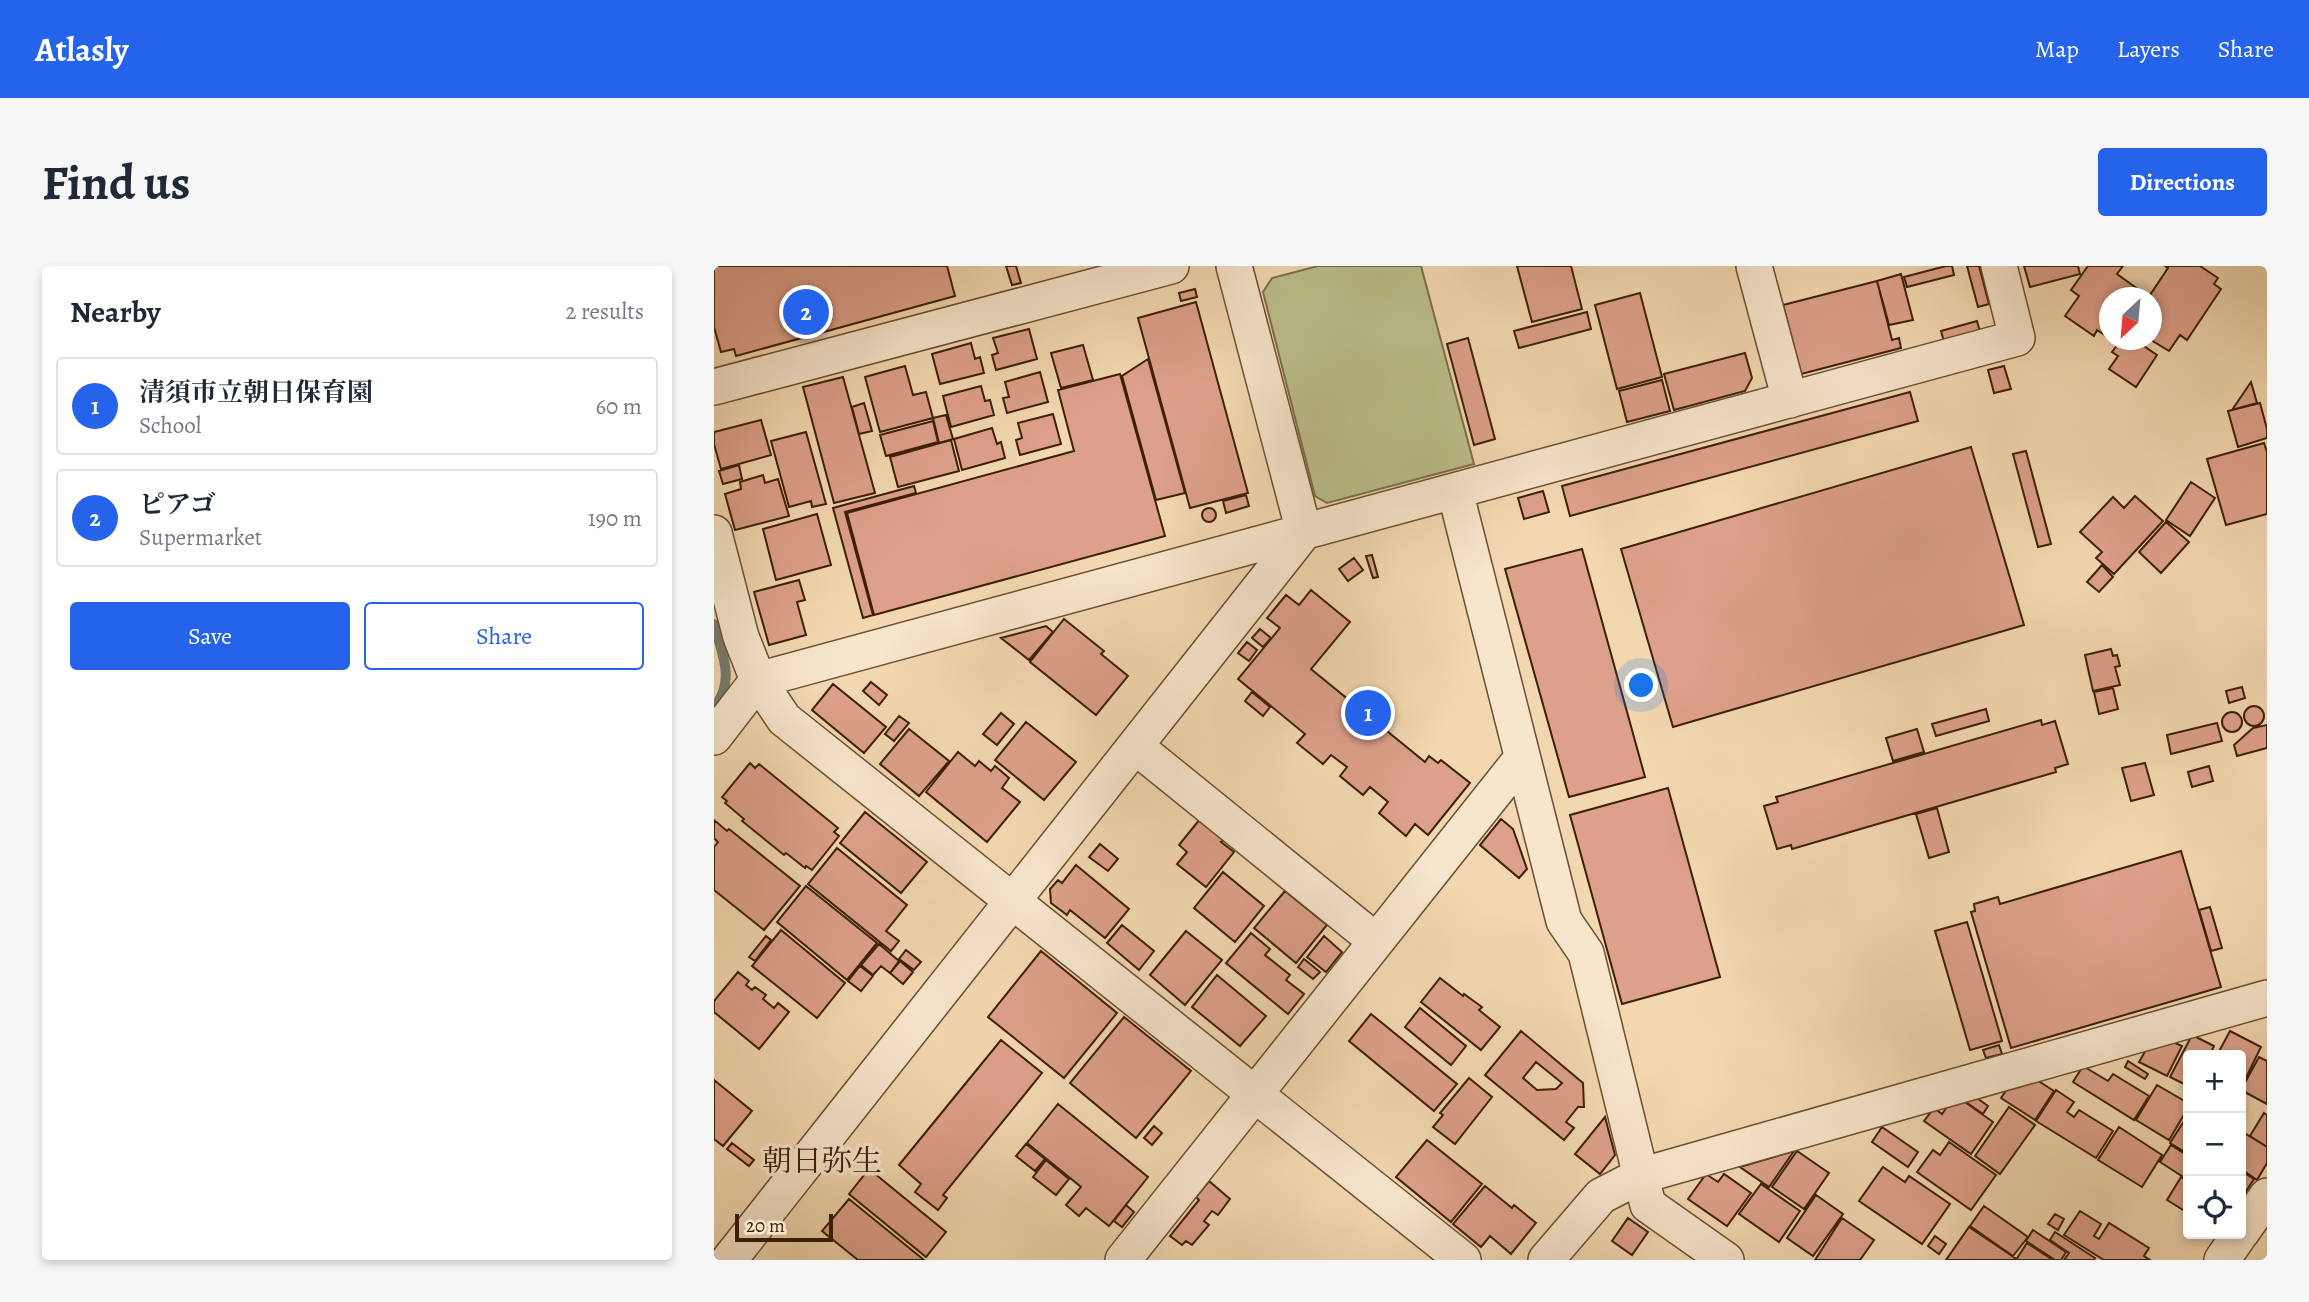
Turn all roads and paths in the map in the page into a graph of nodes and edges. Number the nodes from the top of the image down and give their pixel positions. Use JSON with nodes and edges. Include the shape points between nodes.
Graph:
{"nodes":[{"id":1,"x":1171,"y":266,"type":"edge"},
{"id":2,"x":1234,"y":266,"type":"edge"},
{"id":3,"x":1754,"y":266,"type":"edge"},
{"id":4,"x":1999,"y":266,"type":"edge"},
{"id":5,"x":714,"y":387,"type":"edge"},
{"id":6,"x":1790,"y":400,"type":"junction"},
{"id":7,"x":1454,"y":491,"type":"junction"},
{"id":8,"x":1304,"y":532,"type":"junction"},
{"id":9,"x":714,"y":533,"type":"edge"},
{"id":10,"x":758,"y":680,"type":"junction"},
{"id":11,"x":714,"y":737,"type":"edge"},
{"id":12,"x":1135,"y":746,"type":"junction"},
{"id":13,"x":1521,"y":758,"type":"junction"},
{"id":14,"x":1012,"y":901,"type":"junction"},
{"id":15,"x":1376,"y":941,"type":"junction"},
{"id":16,"x":2267,"y":998,"type":"edge"},
{"id":17,"x":1254,"y":1095,"type":"junction"},
{"id":18,"x":1640,"y":1175,"type":"junction"},
{"id":19,"x":2267,"y":1196,"type":"edge"},
{"id":20,"x":2246,"y":1226,"type":"edge"},
{"id":21,"x":2237,"y":1239,"type":"edge"},
{"id":22,"x":729,"y":1260,"type":"edge"},
{"id":23,"x":1123,"y":1260,"type":"edge"},
{"id":24,"x":1463,"y":1260,"type":"edge"},
{"id":25,"x":1546,"y":1260,"type":"edge"},
{"id":26,"x":1726,"y":1260,"type":"edge"},
{"id":27,"x":2222,"y":1260,"type":"edge"}],
"edges":[{"from":1,"to":5,"type":"street"},
{"from":2,"to":8,"type":"street"},
{"from":3,"to":6,"type":"street"},
{"from":4,"to":6,"type":"street","via":[[2017,338]]},
{"from":6,"to":7,"type":"street"},
{"from":7,"to":8,"type":"street"},
{"from":7,"to":13,"type":"street"},
{"from":8,"to":10,"type":"street"},
{"from":8,"to":12,"type":"street"},
{"from":9,"to":10,"type":"street","via":[[741,637]]},
{"from":10,"to":11,"type":"street"},
{"from":10,"to":14,"type":"street","via":[[784,719]]},
{"from":12,"to":14,"type":"street"},
{"from":12,"to":15,"type":"street"},
{"from":13,"to":15,"type":"street"},
{"from":13,"to":18,"type":"street","via":[[1564,921],[1586,953]]},
{"from":14,"to":17,"type":"street"},
{"from":14,"to":22,"type":"street"},
{"from":15,"to":17,"type":"street"},
{"from":16,"to":18,"type":"street"},
{"from":17,"to":23,"type":"street"},
{"from":17,"to":24,"type":"street"},
{"from":18,"to":25,"type":"street","via":[[1601,1196]]},
{"from":18,"to":26,"type":"street","via":[[1648,1205]]},
{"from":19,"to":20,"type":"street"},
{"from":21,"to":27,"type":"street"}]}
